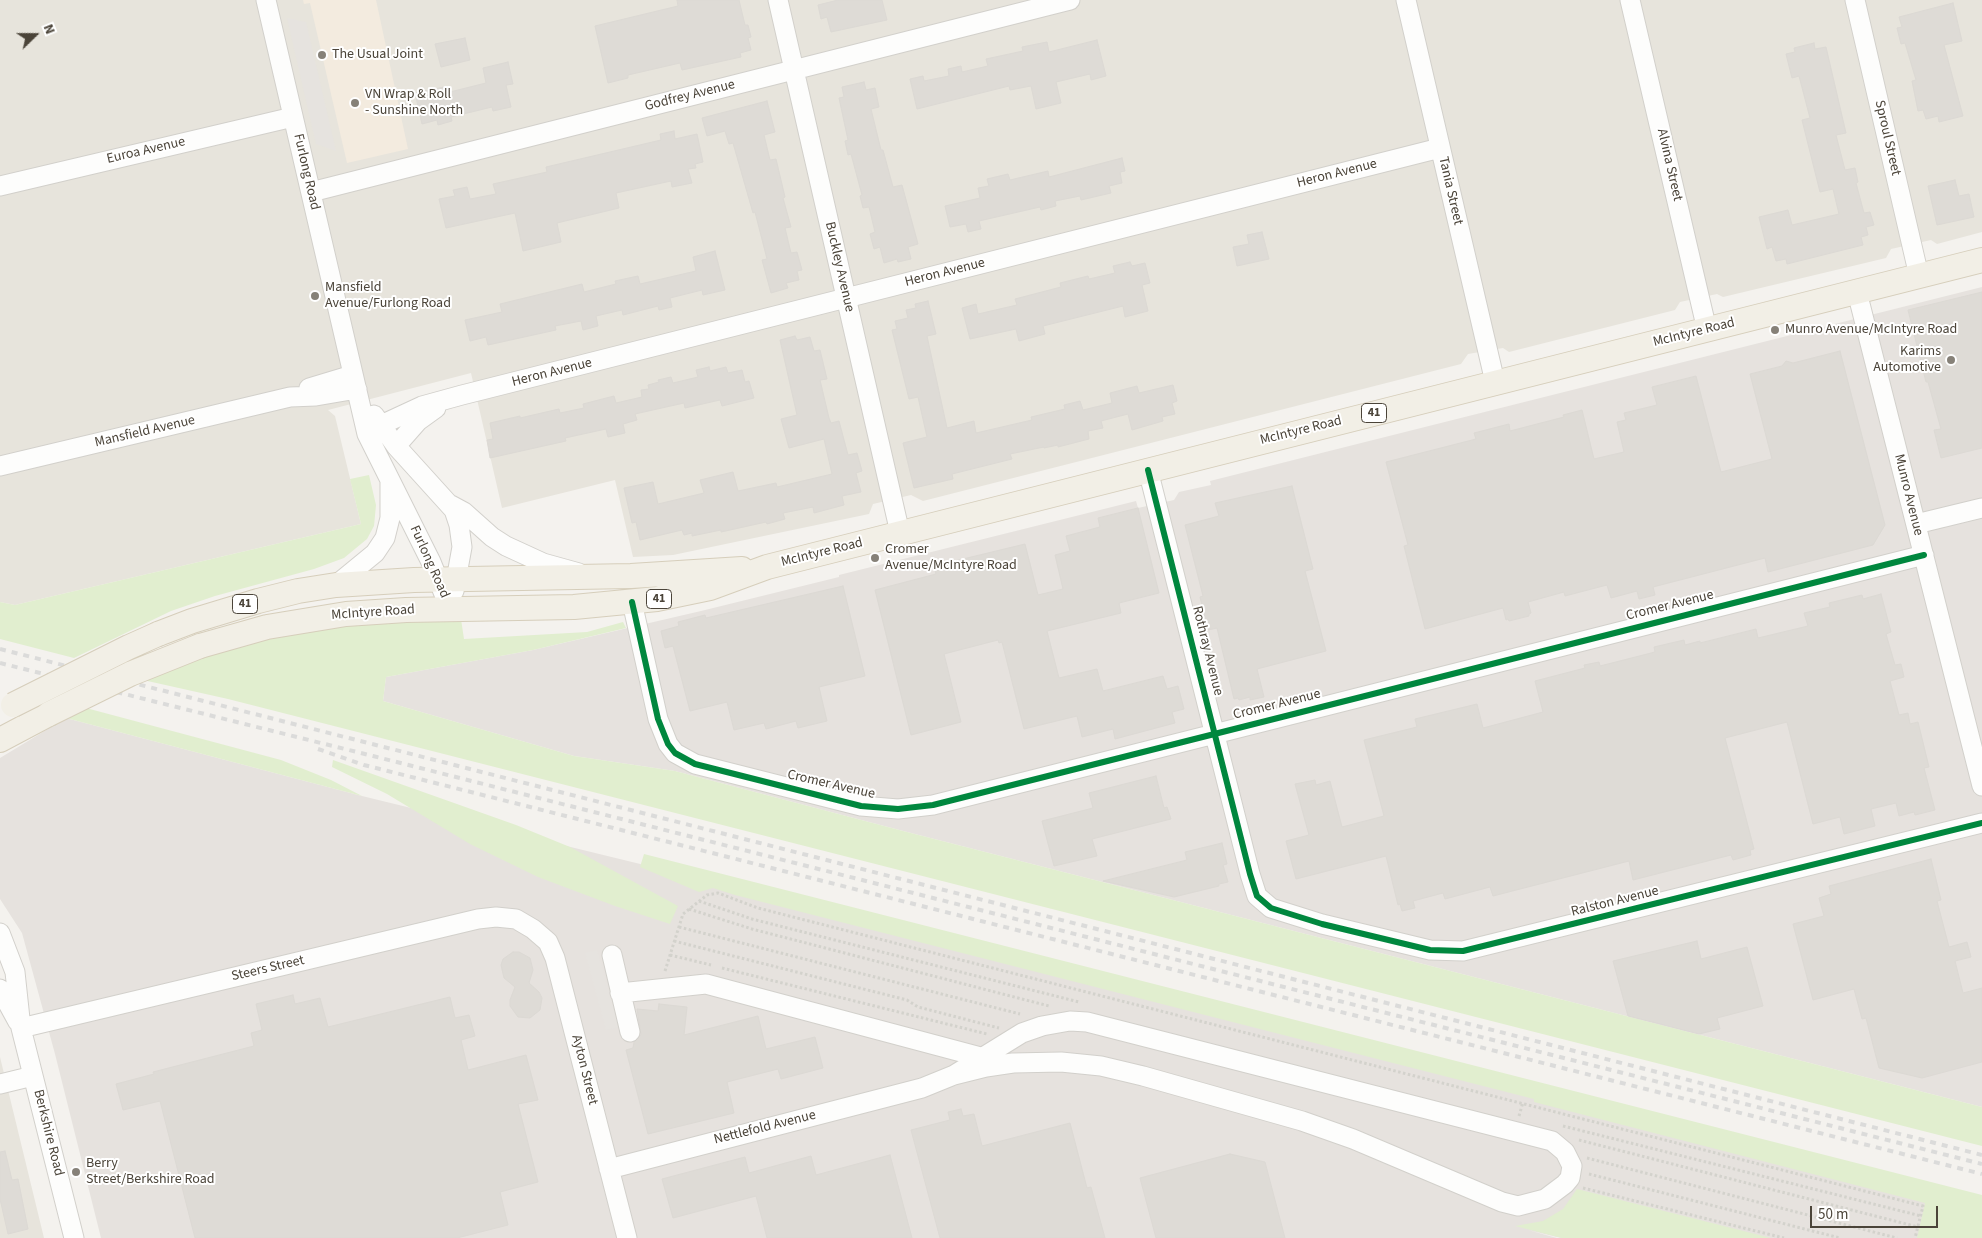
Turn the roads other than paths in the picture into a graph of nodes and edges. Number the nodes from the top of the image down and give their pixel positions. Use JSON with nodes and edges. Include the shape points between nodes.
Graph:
{"nodes":[{"id":1,"x":266,"y":0,"type":"edge"},
{"id":2,"x":778,"y":0,"type":"edge"},
{"id":3,"x":1070,"y":0,"type":"edge"},
{"id":4,"x":1406,"y":0,"type":"edge"},
{"id":5,"x":1630,"y":0,"type":"edge"},
{"id":6,"x":1854,"y":0,"type":"edge"},
{"id":7,"x":794,"y":70,"type":"junction"},
{"id":8,"x":293,"y":116,"type":"junction"},
{"id":9,"x":1440,"y":148,"type":"junction"},
{"id":10,"x":0,"y":186,"type":"edge"},
{"id":11,"x":311,"y":192,"type":"junction"},
{"id":12,"x":1982,"y":260,"type":"edge"},
{"id":13,"x":1919,"y":276,"type":"junction"},
{"id":14,"x":1857,"y":292,"type":"junction"},
{"id":15,"x":846,"y":297,"type":"junction"},
{"id":16,"x":1707,"y":330,"type":"junction"},
{"id":17,"x":1496,"y":382,"type":"junction"},
{"id":18,"x":356,"y":389,"type":"junction"},
{"id":19,"x":450,"y":399,"type":"junction"},
{"id":20,"x":381,"y":424,"type":"junction"},
{"id":21,"x":396,"y":446,"type":"junction"},
{"id":22,"x":0,"y":466,"type":"edge"},
{"id":23,"x":1148,"y":470,"type":"junction"},
{"id":24,"x":390,"y":478,"type":"junction"},
{"id":25,"x":450,"y":504,"type":"junction"},
{"id":26,"x":1982,"y":508,"type":"edge"},
{"id":27,"x":1916,"y":524,"type":"junction"},
{"id":28,"x":900,"y":533,"type":"junction"},
{"id":29,"x":1924,"y":555,"type":"junction"},
{"id":30,"x":767,"y":567,"type":"junction"},
{"id":31,"x":591,"y":577,"type":"junction"},
{"id":32,"x":448,"y":579,"type":"junction"},
{"id":33,"x":336,"y":585,"type":"junction"},
{"id":34,"x":632,"y":602,"type":"junction"},
{"id":35,"x":450,"y":609,"type":"junction"},
{"id":36,"x":7,"y":708,"type":"edge"},
{"id":37,"x":1215,"y":733,"type":"junction"},
{"id":38,"x":0,"y":740,"type":"edge"},
{"id":39,"x":1978,"y":750,"type":"edge"},
{"id":40,"x":1982,"y":786,"type":"edge"},
{"id":41,"x":1982,"y":823,"type":"edge"},
{"id":42,"x":1258,"y":896,"type":"joint"},
{"id":43,"x":516,"y":918,"type":"joint"},
{"id":44,"x":0,"y":933,"type":"edge"},
{"id":45,"x":612,"y":955,"type":"dead end"},
{"id":46,"x":0,"y":989,"type":"edge"},
{"id":47,"x":620,"y":993,"type":"junction"},
{"id":48,"x":21,"y":1028,"type":"junction"},
{"id":49,"x":630,"y":1032,"type":"dead end"},
{"id":50,"x":985,"y":1062,"type":"junction"},
{"id":51,"x":33,"y":1076,"type":"junction"},
{"id":52,"x":0,"y":1084,"type":"edge"},
{"id":53,"x":609,"y":1168,"type":"junction"},
{"id":54,"x":74,"y":1238,"type":"edge"},
{"id":55,"x":627,"y":1238,"type":"edge"}],
"edges":[{"from":1,"to":8,"type":"street","name":"Furlong Road"},
{"from":2,"to":7,"type":"street","name":"Buckley Avenue"},
{"from":3,"to":7,"type":"street","name":"Godfrey Avenue"},
{"from":4,"to":9,"type":"street","name":"Tania Street"},
{"from":5,"to":16,"type":"street","name":"Alvina Street"},
{"from":6,"to":13,"type":"street","name":"Sproul Street"},
{"from":7,"to":11,"type":"street","name":"Godfrey Avenue"},
{"from":7,"to":15,"type":"street","name":"Buckley Avenue"},
{"from":8,"to":10,"type":"street","name":"Euroa Avenue"},
{"from":8,"to":11,"type":"street","name":"Furlong Road"},
{"from":9,"to":15,"type":"street","name":"Heron Avenue"},
{"from":9,"to":17,"type":"street","name":"Tania Street"},
{"from":11,"to":18,"type":"street","name":"Furlong Road"},
{"from":12,"to":13,"type":"main road","name":"McIntyre Road","number":"41"},
{"from":13,"to":14,"type":"main road","name":"McIntyre Road","number":"41"},
{"from":14,"to":16,"type":"main road","name":"McIntyre Road","number":"41"},
{"from":14,"to":27,"type":"street","name":"Munro Avenue"},
{"from":15,"to":19,"type":"street","name":"Heron Avenue"},
{"from":15,"to":28,"type":"street","name":"Buckley Avenue"},
{"from":16,"to":17,"type":"main road","name":"McIntyre Road","number":"41"},
{"from":17,"to":23,"type":"main road","name":"McIntyre Road","number":"41"},
{"from":18,"to":20,"type":"street","name":"Furlong Road"},
{"from":18,"to":22,"type":"street","name":"Mansfield Avenue","via":[[313,386],[290,397]]},
{"from":18,"to":24,"type":"street","name":"Furlong Road","via":[[368,434]]},
{"from":19,"to":20,"type":"street","name":"Heron Avenue","via":[[422,406]]},
{"from":19,"to":21,"type":"street","name":"Heron Avenue","via":[[418,421]]},
{"from":20,"to":21,"type":"street","name":"Furlong Road"},
{"from":21,"to":25,"type":"street","name":"Furlong Road"},
{"from":23,"to":28,"type":"main road","name":"McIntyre Road","number":"41"},
{"from":23,"to":37,"type":"street","name":"Rothray Avenue"},
{"from":24,"to":32,"type":"street","name":"Furlong Road"},
{"from":24,"to":33,"type":"street","via":[[390,518],[385,538],[375,553]]},
{"from":25,"to":31,"type":"street","via":[[510,549]]},
{"from":25,"to":32,"type":"street","name":"Furlong Road","via":[[461,533],[462,552]]},
{"from":26,"to":27,"type":"street"},
{"from":27,"to":29,"type":"street","name":"Munro Avenue"},
{"from":28,"to":30,"type":"main road","name":"McIntyre Road","number":"41"},
{"from":29,"to":37,"type":"street","name":"Cromer Avenue"},
{"from":29,"to":39,"type":"street","name":"Munro Avenue"},
{"from":30,"to":31,"type":"main road","name":"McIntyre Road","number":"41"},
{"from":30,"to":34,"type":"main road","name":"McIntyre Road","number":"41","via":[[710,588]]},
{"from":31,"to":32,"type":"main road","name":"McIntyre Road","number":"41"},
{"from":32,"to":33,"type":"main road","name":"McIntyre Road","number":"41"},
{"from":32,"to":35,"type":"street","name":"Furlong Road"},
{"from":33,"to":36,"type":"main road","name":"McIntyre Road","number":"41","bridge":true,"via":[[224,610],[158,634]]},
{"from":34,"to":35,"type":"main road","name":"McIntyre Road","number":"41","via":[[574,607]]},
{"from":34,"to":37,"type":"street","name":"Cromer Avenue","via":[[658,719],[674,753],[695,764],[861,806],[898,810],[933,805]]},
{"from":35,"to":38,"type":"main road","name":"McIntyre Road","number":"41","bridge":true,"via":[[364,613],[303,620],[245,632],[130,674]]},
{"from":37,"to":42,"type":"street","name":"Rothray Avenue"},
{"from":39,"to":40,"type":"street","name":"Munro Avenue"},
{"from":41,"to":42,"type":"street","name":"Ralston Avenue","via":[[1463,951],[1430,950],[1313,921],[1271,908]]},
{"from":43,"to":48,"type":"street","name":"Steers Street","via":[[478,919]]},
{"from":43,"to":53,"type":"street","name":"Ayton Street","via":[[548,942],[555,958]]},
{"from":44,"to":48,"type":"street","name":"Berkshire Road","via":[[15,972]]},
{"from":45,"to":47,"type":"street"},
{"from":46,"to":48,"type":"street","name":"Berkshire Road"},
{"from":47,"to":49,"type":"street"},
{"from":47,"to":50,"type":"street","via":[[706,984]]},
{"from":48,"to":51,"type":"street","name":"Berkshire Road"},
{"from":50,"to":50,"type":"street","via":[[1016,1037],[1042,1026],[1070,1021],[1087,1022],[1552,1141],[1567,1169],[1545,1199],[1518,1206],[1487,1197],[1353,1138],[1143,1076],[1081,1063]]},
{"from":50,"to":53,"type":"street","name":"Nettlefold Avenue","via":[[922,1088]]},
{"from":51,"to":52,"type":"street"},
{"from":51,"to":54,"type":"street","name":"Berkshire Road"},
{"from":53,"to":55,"type":"street","name":"Ayton Street"}]}
